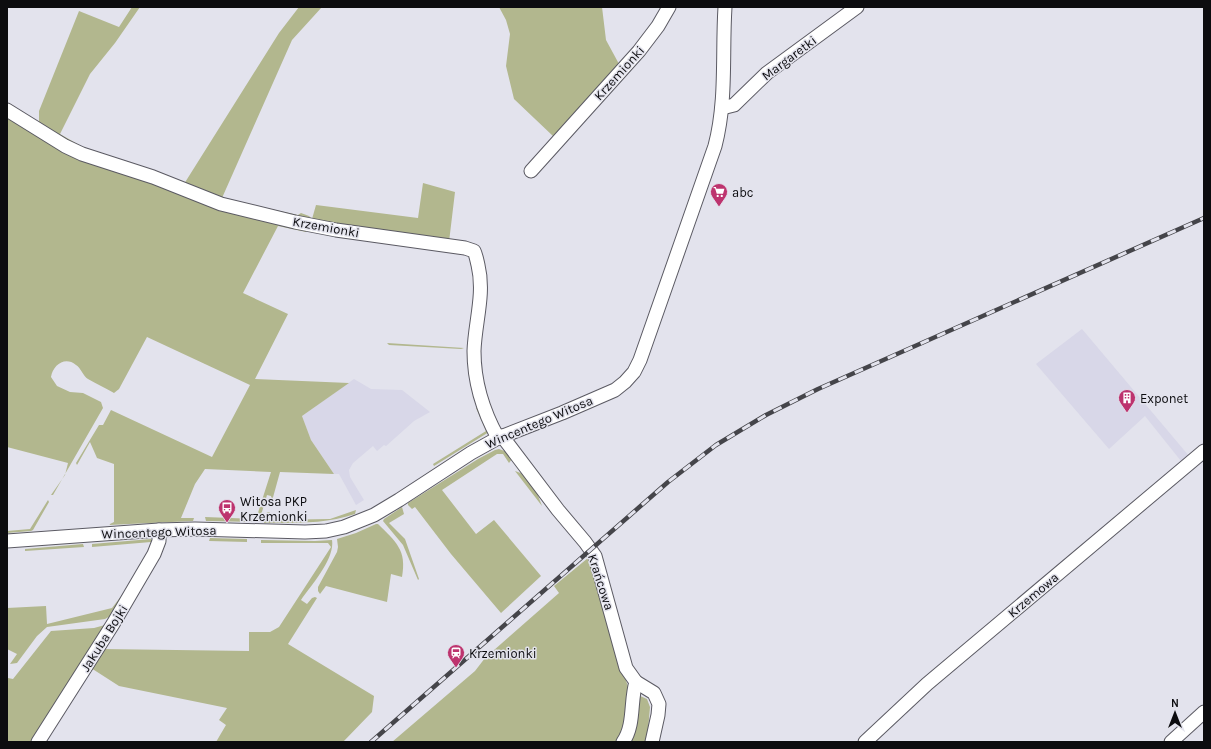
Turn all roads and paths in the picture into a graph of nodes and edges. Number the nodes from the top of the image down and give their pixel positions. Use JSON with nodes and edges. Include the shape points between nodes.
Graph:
{"nodes":[{"id":1,"x":668,"y":7,"type":"edge"},
{"id":2,"x":725,"y":7,"type":"edge"},
{"id":3,"x":857,"y":7,"type":"edge"},
{"id":4,"x":722,"y":108,"type":"junction"},
{"id":5,"x":7,"y":110,"type":"edge"},
{"id":6,"x":531,"y":171,"type":"dead end"},
{"id":7,"x":500,"y":437,"type":"junction"},
{"id":8,"x":1204,"y":452,"type":"edge"},
{"id":9,"x":159,"y":530,"type":"junction"},
{"id":10,"x":7,"y":541,"type":"edge"},
{"id":11,"x":636,"y":682,"type":"junction"},
{"id":12,"x":1204,"y":712,"type":"edge"},
{"id":13,"x":38,"y":742,"type":"edge"},
{"id":14,"x":623,"y":742,"type":"edge"},
{"id":15,"x":652,"y":742,"type":"edge"},
{"id":16,"x":865,"y":742,"type":"edge"},
{"id":17,"x":1171,"y":742,"type":"edge"}],
"edges":[{"from":1,"to":6,"type":"street","name":"Krzemionki","via":[[639,51]]},
{"from":2,"to":4,"type":"street","name":"Wincentego Witosa"},
{"from":3,"to":4,"type":"street","name":"Margaretki","via":[[767,73],[734,104]]},
{"from":4,"to":7,"type":"street","name":"Wincentego Witosa","via":[[715,146],[634,372],[615,390]]},
{"from":5,"to":7,"type":"street","name":"Krzemionki","via":[[82,154],[153,177],[221,204],[302,224],[474,251],[481,292],[474,352],[477,383],[484,410]]},
{"from":7,"to":9,"type":"street","name":"Wincentego Witosa","via":[[399,500],[344,527],[305,532]]},
{"from":7,"to":11,"type":"street","name":"Krańcowa","via":[[595,556],[626,668]]},
{"from":8,"to":16,"type":"street","name":"Krzemowa","via":[[927,684]]},
{"from":9,"to":10,"type":"street","name":"Wincentego Witosa"},
{"from":9,"to":13,"type":"street","name":"Jakuba Bojki","via":[[159,541],[154,554]]},
{"from":11,"to":14,"type":"street","via":[[631,718]]},
{"from":11,"to":15,"type":"street","name":"Krańcowa","via":[[654,693],[659,704]]},
{"from":12,"to":17,"type":"street"}]}
